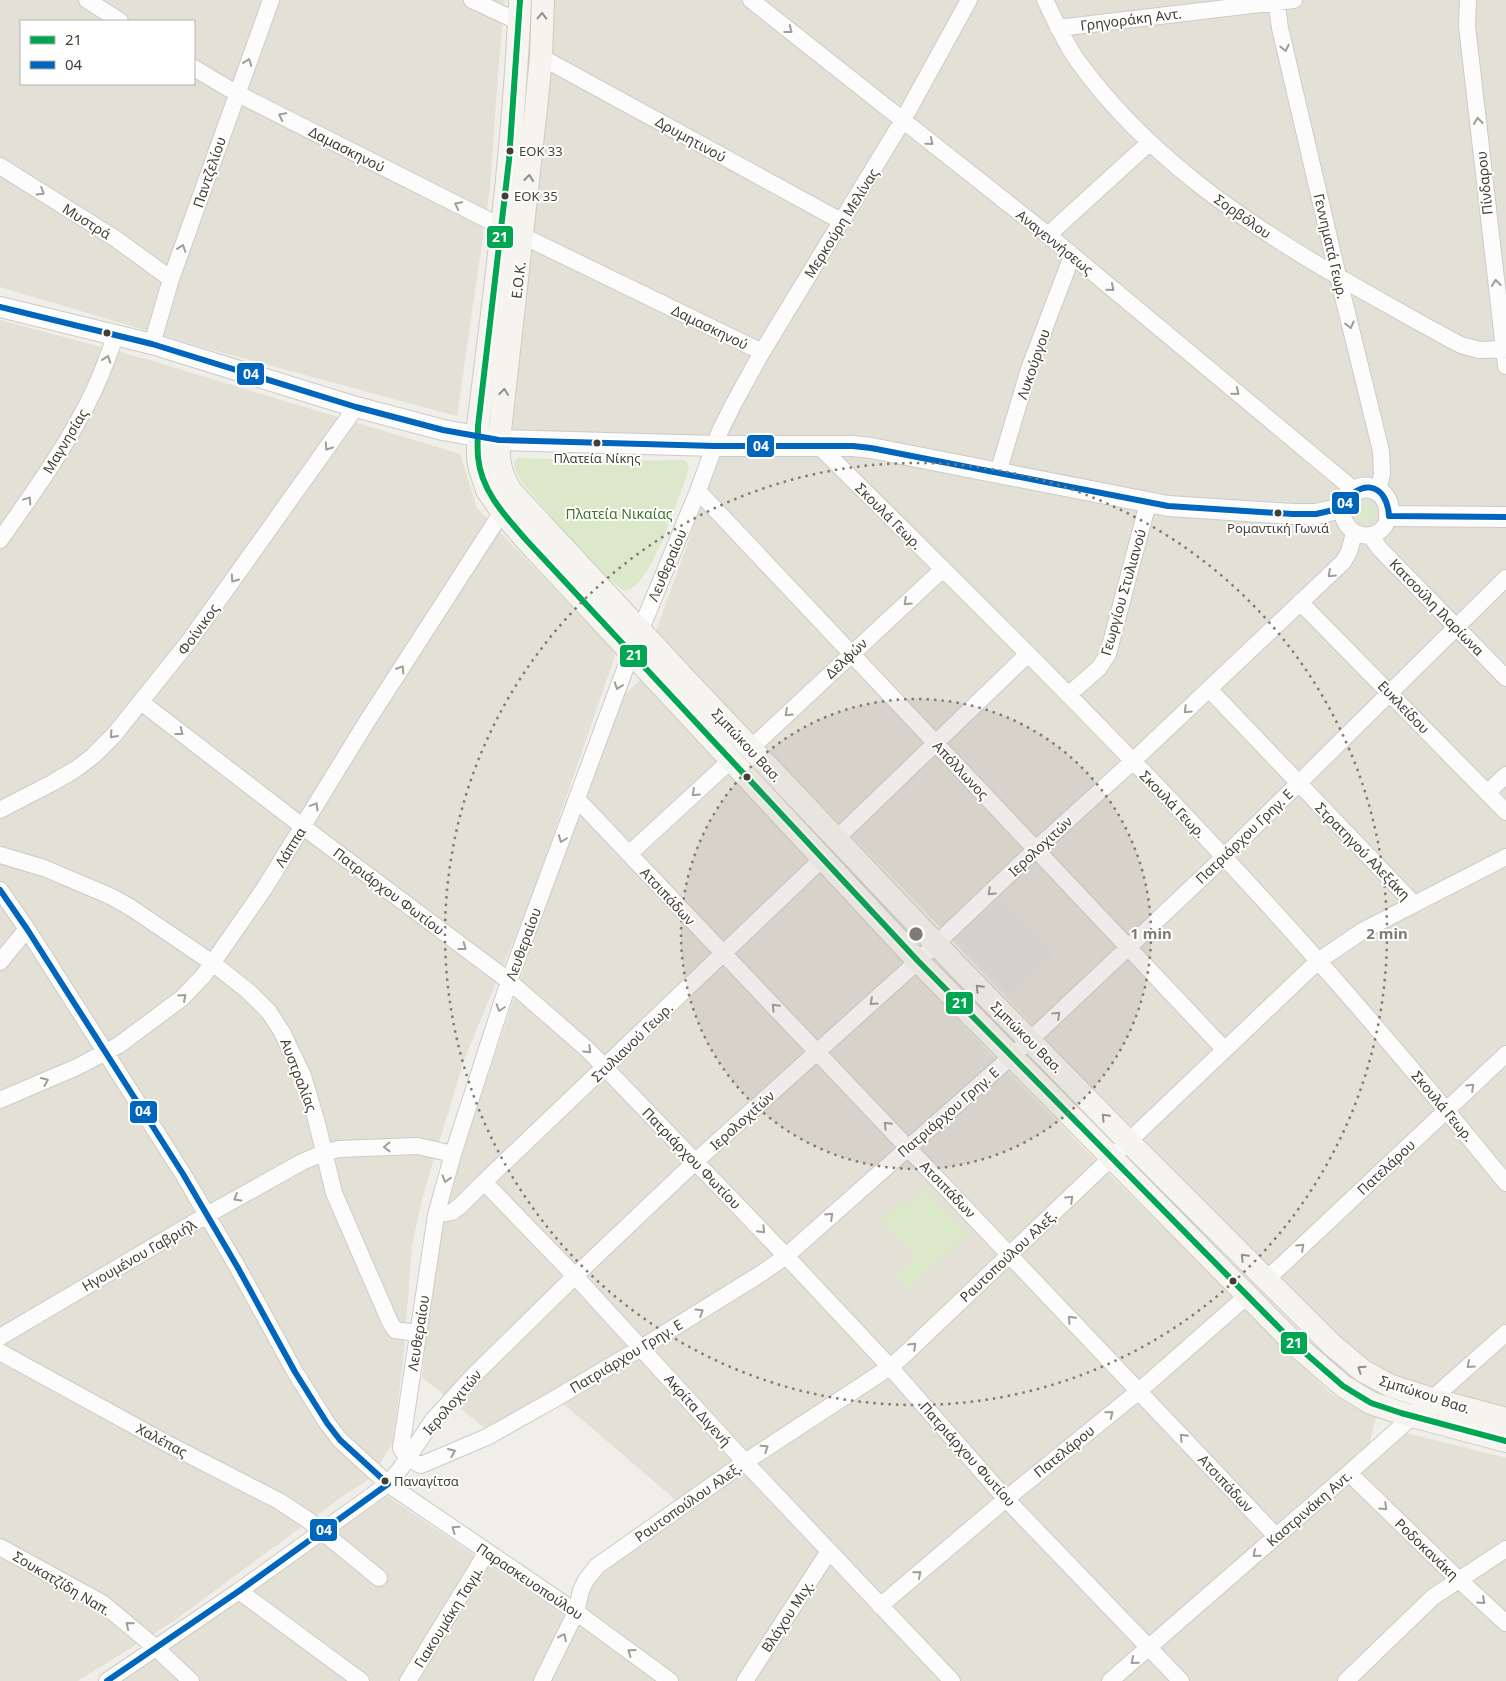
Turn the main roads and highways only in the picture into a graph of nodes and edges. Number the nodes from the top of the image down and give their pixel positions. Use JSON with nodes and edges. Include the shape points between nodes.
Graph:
{"nodes":[{"id":1,"x":543,"y":0,"type":"edge"},
{"id":2,"x":519,"y":11,"type":"edge"},
{"id":3,"x":488,"y":439,"type":"junction"},
{"id":4,"x":1506,"y":1419,"type":"edge"},
{"id":5,"x":1506,"y":1441,"type":"edge"}],
"edges":[{"from":3,"to":1,"type":"main road","name":"Ε.Ο.Κ.","one_way":true,"via":[[523,236],[541,57]]},
{"from":2,"to":3,"type":"main road","name":"Ε.Ο.Κ."},
{"from":4,"to":3,"type":"main road","name":"Σμπώκου Βασ.","one_way":true,"via":[[1391,1386],[1358,1367],[1307,1322],[936,944],[511,491]]},
{"from":3,"to":5,"type":"main road","name":"Σμπώκου Βασ.","via":[[478,458],[482,477],[502,512],[918,961],[1297,1346],[1342,1386],[1371,1403]]}]}
